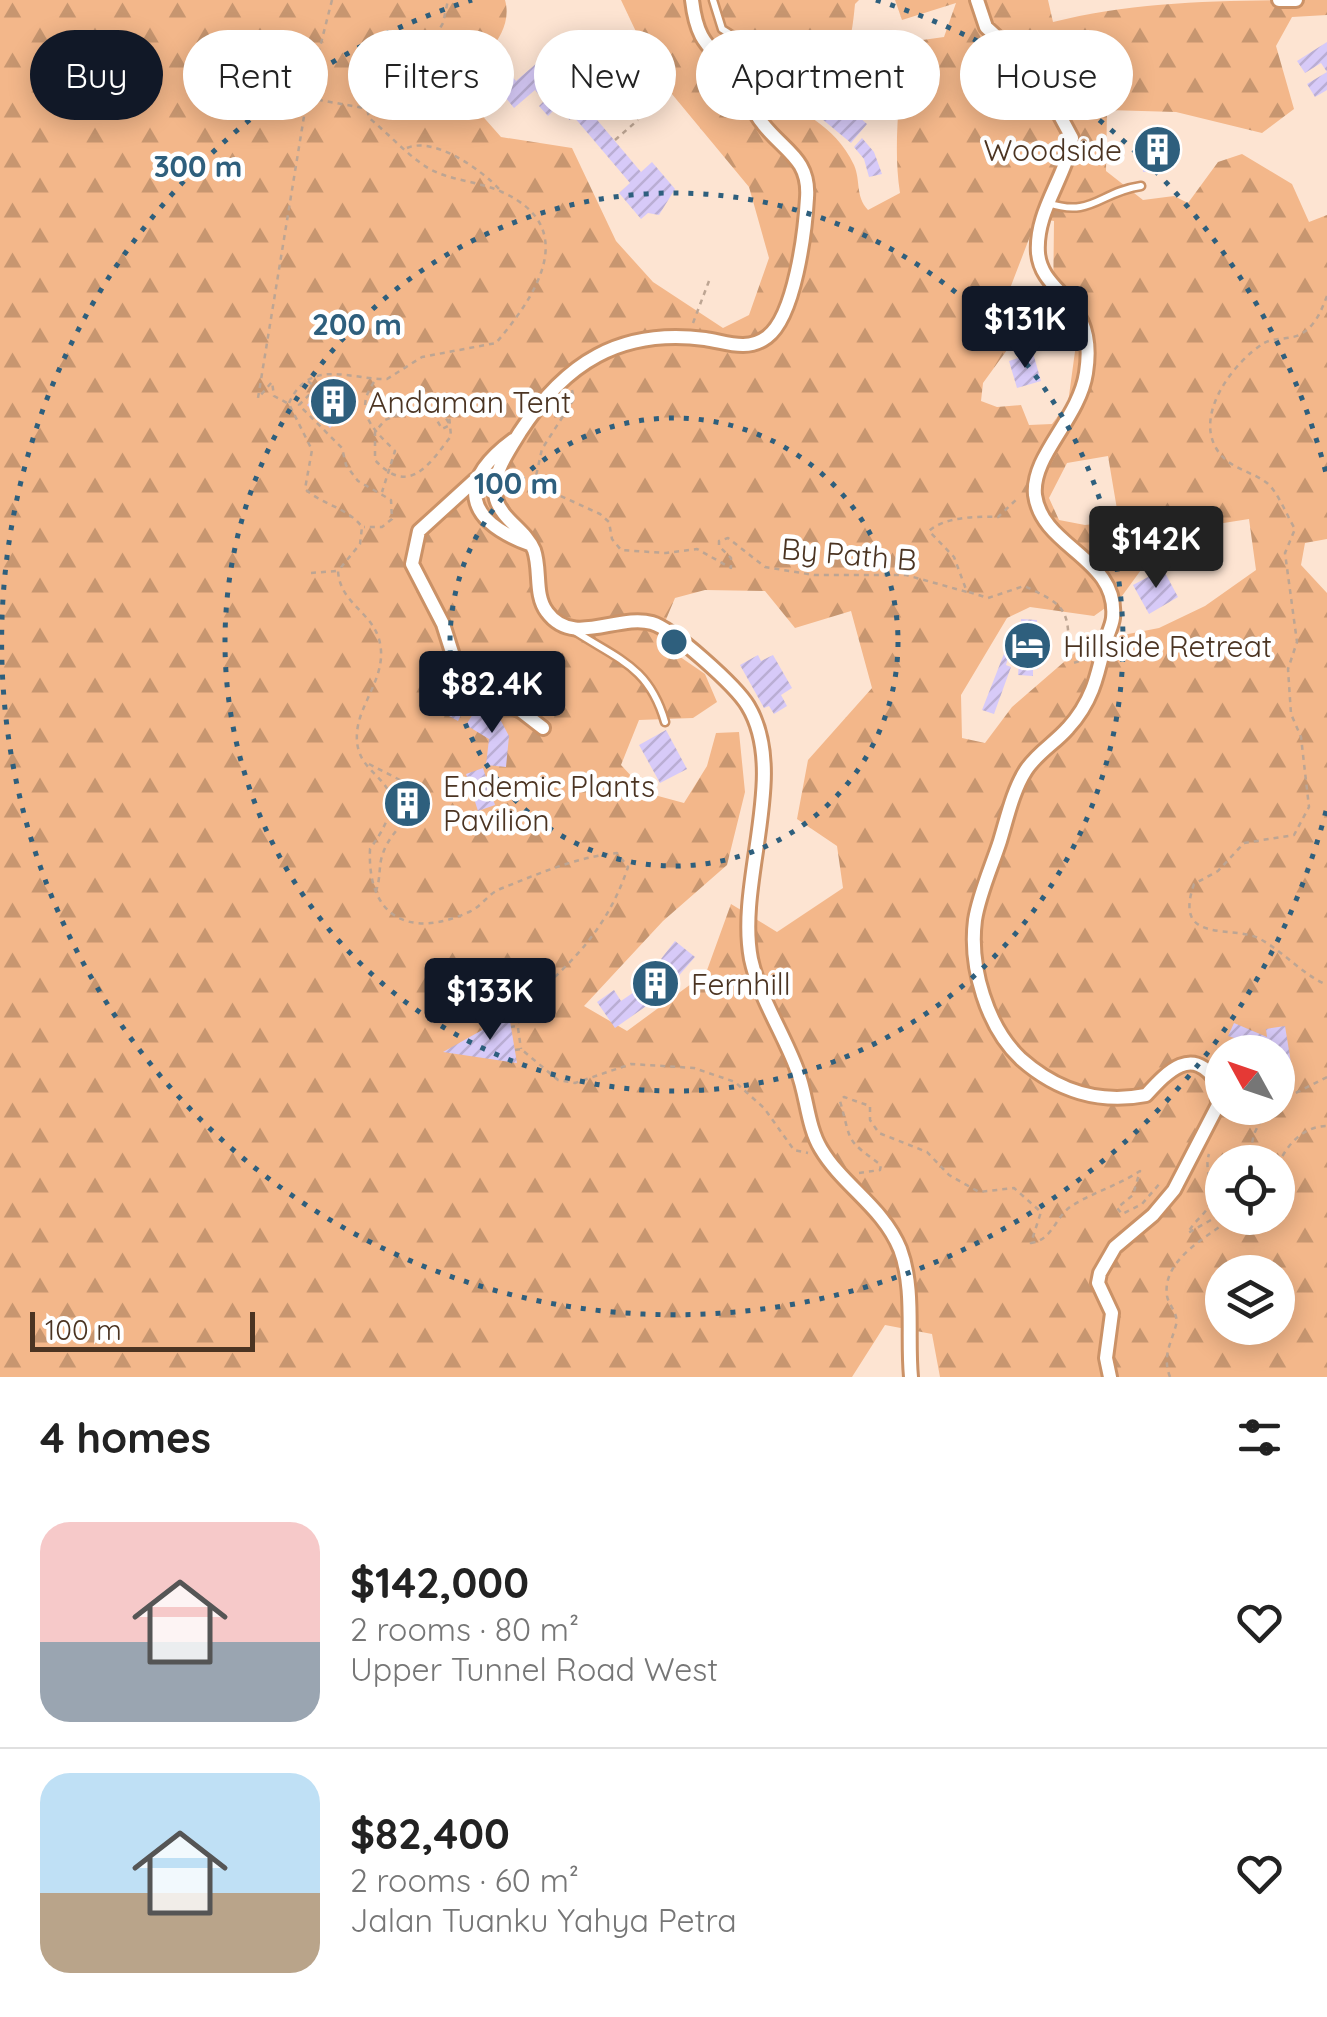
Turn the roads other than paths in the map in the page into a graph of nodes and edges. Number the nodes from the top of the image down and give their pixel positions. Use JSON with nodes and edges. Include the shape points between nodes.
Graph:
{"nodes":[{"id":1,"x":692,"y":0,"type":"edge"},
{"id":2,"x":712,"y":0,"type":"edge"},
{"id":3,"x":976,"y":0,"type":"edge"},
{"id":4,"x":1279,"y":0,"type":"edge"},
{"id":5,"x":1296,"y":0,"type":"edge"},
{"id":6,"x":724,"y":30,"type":"edge"},
{"id":7,"x":1141,"y":186,"type":"dead end"},
{"id":8,"x":1047,"y":202,"type":"junction"},
{"id":9,"x":518,"y":436,"type":"junction"},
{"id":10,"x":474,"y":480,"type":"junction"},
{"id":11,"x":532,"y":544,"type":"junction"},
{"id":12,"x":567,"y":627,"type":"junction"},
{"id":13,"x":664,"y":722,"type":"dead end"},
{"id":14,"x":543,"y":728,"type":"dead end"},
{"id":15,"x":912,"y":1377,"type":"edge"},
{"id":16,"x":1110,"y":1377,"type":"edge"}],
"edges":[{"from":1,"to":9,"type":"street","via":[[696,34],[733,74],[762,124],[801,160],[808,193],[787,308],[766,338],[733,346],[646,340],[592,355],[537,407]]},
{"from":2,"to":6,"type":"lane"},
{"from":3,"to":8,"type":"street","via":[[986,28],[1038,75],[1072,138]]},
{"from":4,"to":5,"type":"street"},
{"from":7,"to":8,"type":"lane","via":[[1112,190],[1072,211]]},
{"from":8,"to":16,"type":"street","via":[[1039,241],[1042,270],[1082,314],[1088,340],[1086,376],[1071,420],[1039,462],[1036,495],[1044,520],[1102,574],[1114,617],[1089,700],[1023,774],[975,920],[975,963],[1010,1048],[1074,1092],[1100,1100],[1146,1095],[1172,1066],[1186,1062],[1200,1064],[1216,1082],[1218,1105],[1174,1190],[1115,1247],[1100,1273],[1112,1312]]},
{"from":9,"to":10,"type":"street","via":[[490,456]]},
{"from":9,"to":11,"type":"street","via":[[502,464],[496,502]]},
{"from":10,"to":11,"type":"street","via":[[482,516],[502,534]]},
{"from":10,"to":14,"type":"street","via":[[419,532],[412,564],[456,664],[476,691]]},
{"from":11,"to":12,"type":"street","via":[[546,611]]},
{"from":12,"to":13,"type":"lane","via":[[603,644],[642,675],[656,692]]},
{"from":12,"to":15,"type":"street","via":[[652,622],[734,690],[754,717],[764,780],[753,852],[754,972],[798,1072],[822,1150],[884,1219],[901,1252]]}]}
